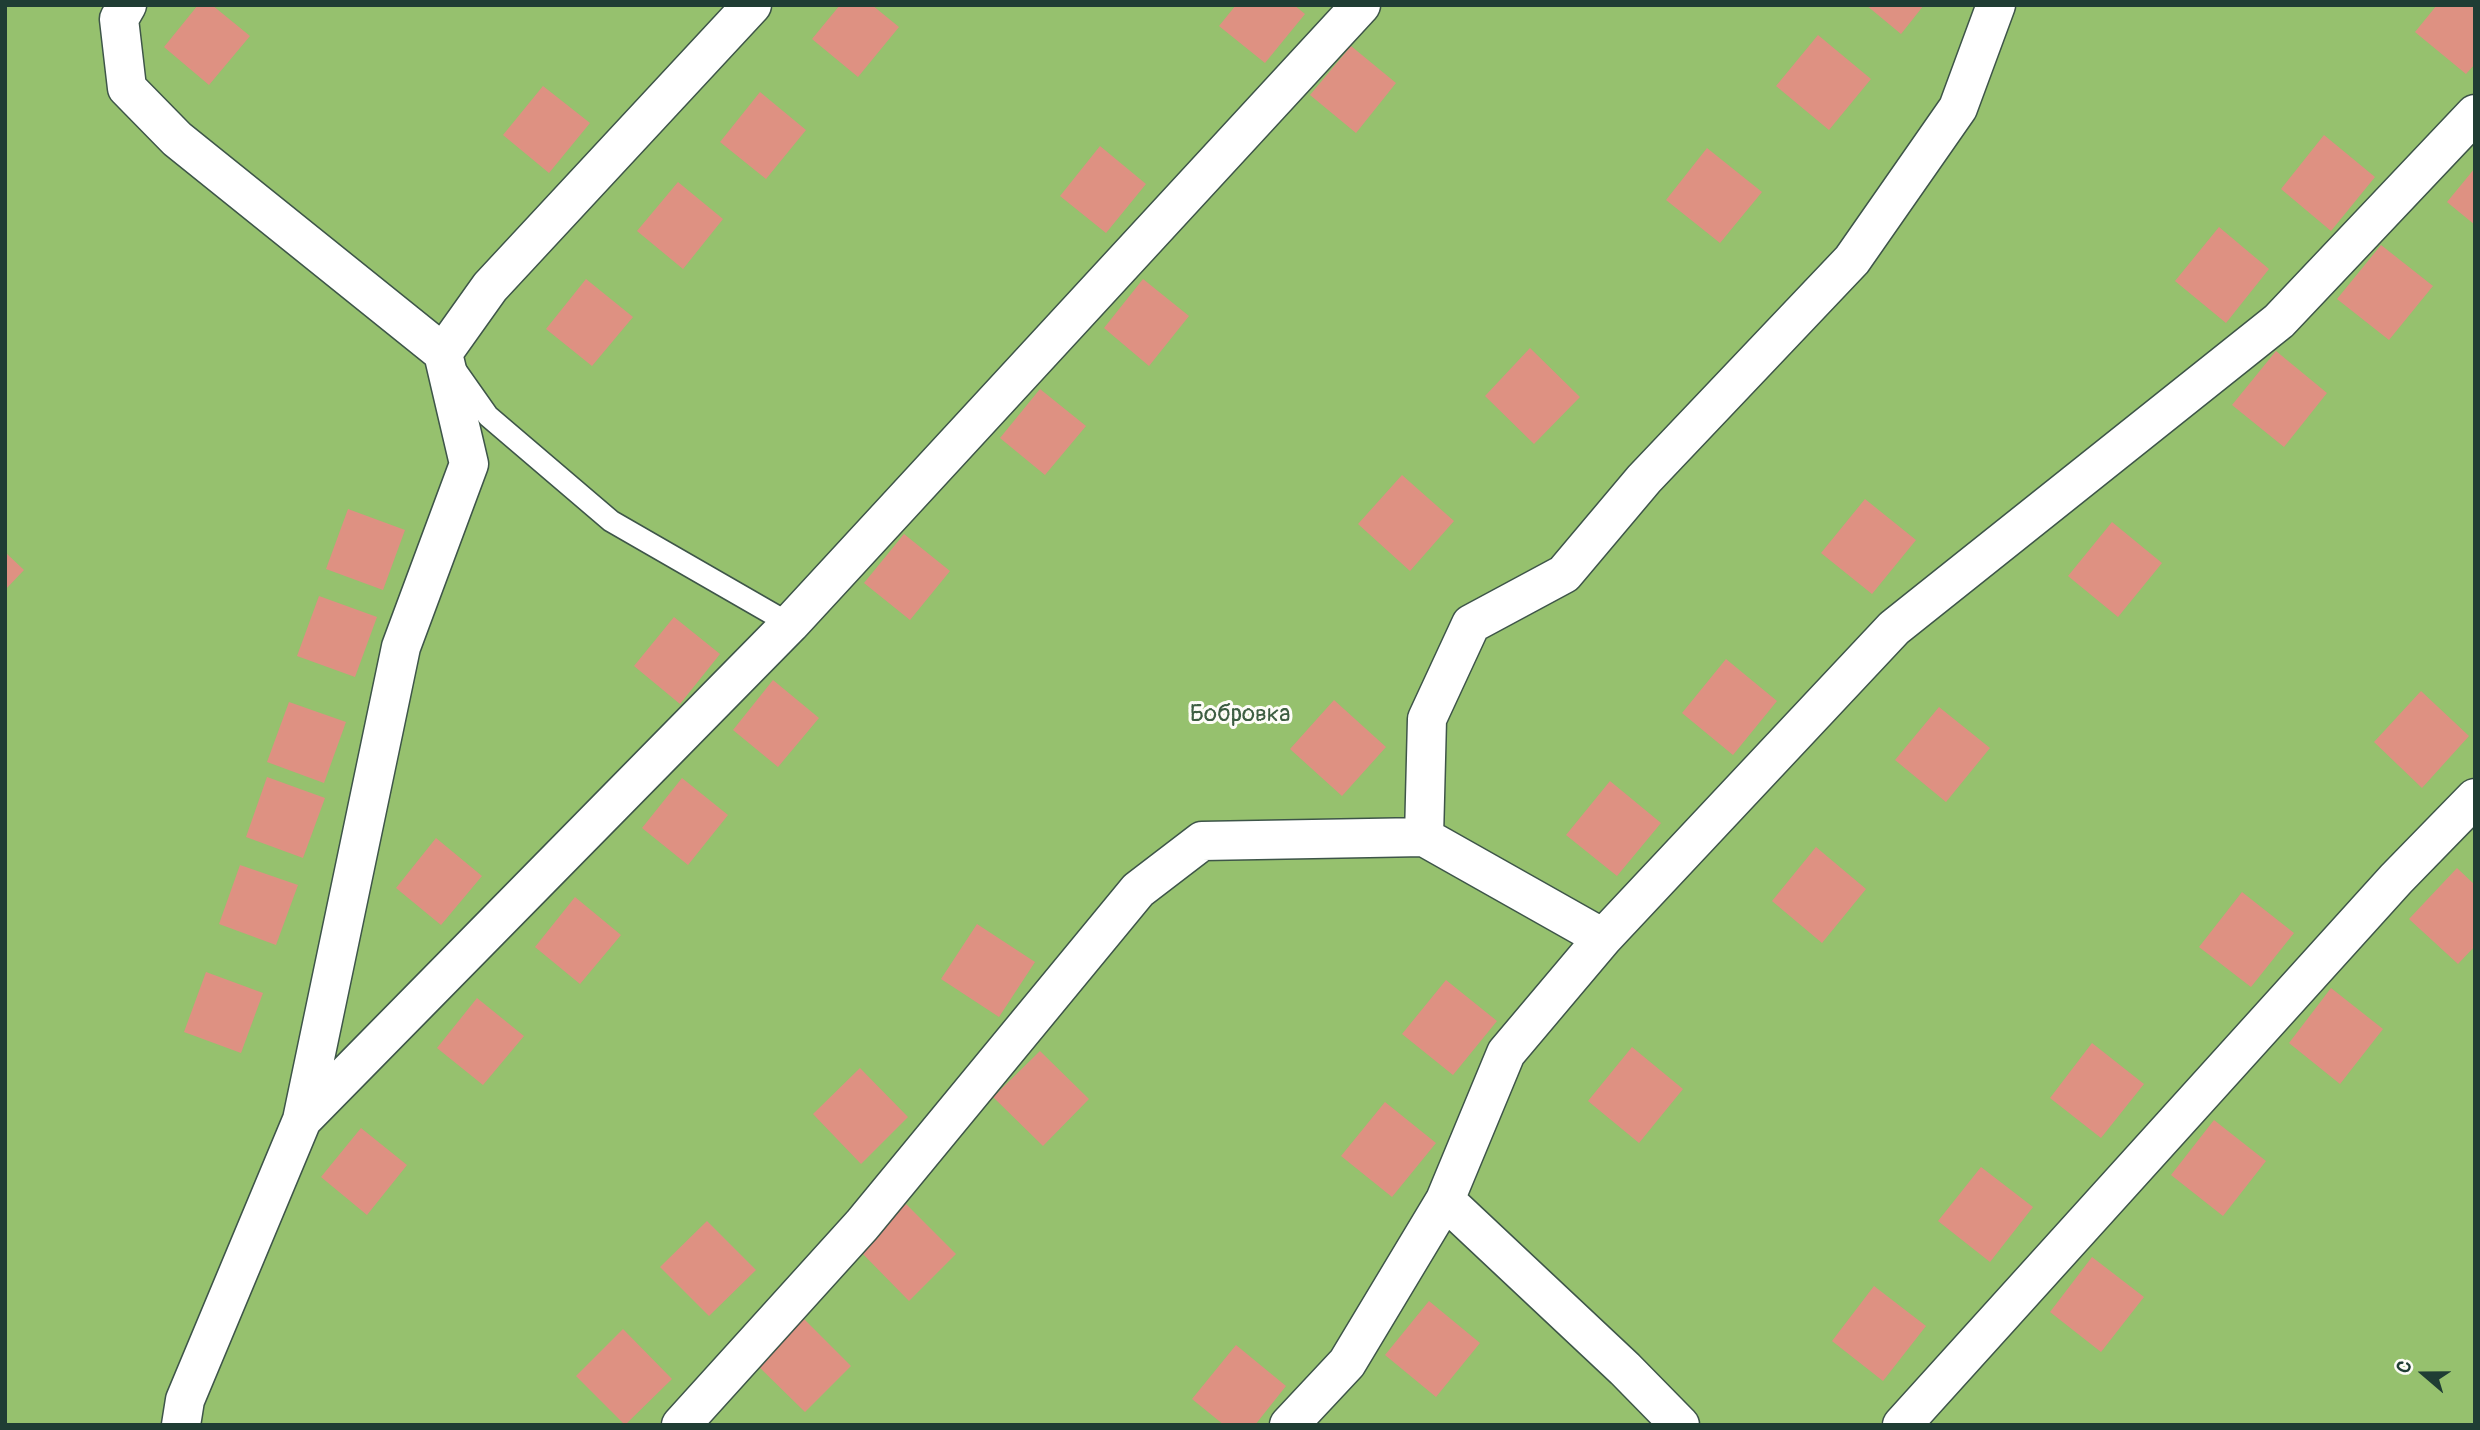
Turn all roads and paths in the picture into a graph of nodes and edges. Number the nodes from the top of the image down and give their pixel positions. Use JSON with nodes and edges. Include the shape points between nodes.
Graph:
{"nodes":[{"id":1,"x":127,"y":5,"type":"edge"},
{"id":2,"x":752,"y":5,"type":"edge"},
{"id":3,"x":1361,"y":5,"type":"edge"},
{"id":4,"x":1996,"y":5,"type":"edge"},
{"id":5,"x":2475,"y":114,"type":"edge"},
{"id":6,"x":443,"y":353,"type":"junction"},
{"id":7,"x":790,"y":624,"type":"junction"},
{"id":8,"x":2475,"y":798,"type":"edge"},
{"id":9,"x":1424,"y":837,"type":"junction"},
{"id":10,"x":1603,"y":938,"type":"junction"},
{"id":11,"x":302,"y":1120,"type":"junction"},
{"id":12,"x":1445,"y":1200,"type":"junction"},
{"id":13,"x":181,"y":1425,"type":"edge"},
{"id":14,"x":681,"y":1425,"type":"edge"},
{"id":15,"x":1289,"y":1425,"type":"edge"},
{"id":16,"x":1679,"y":1425,"type":"edge"},
{"id":17,"x":1902,"y":1425,"type":"edge"}],
"edges":[{"from":1,"to":6,"type":"street","via":[[119,19],[127,88],[177,139]]},
{"from":2,"to":6,"type":"street","via":[[490,287]]},
{"from":3,"to":7,"type":"street"},
{"from":4,"to":9,"type":"street","via":[[1958,108],[1852,260],[1644,479],[1564,574],[1471,624],[1427,719]]},
{"from":5,"to":10,"type":"street","via":[[2279,321],[1894,628]]},
{"from":6,"to":7,"type":"lane","via":[[488,416],[611,521]]},
{"from":6,"to":11,"type":"street","via":[[469,464],[401,647]]},
{"from":7,"to":11,"type":"street"},
{"from":8,"to":17,"type":"street","via":[[2396,879]]},
{"from":9,"to":10,"type":"street"},
{"from":9,"to":14,"type":"street","via":[[1202,841],[1138,890],[862,1225]]},
{"from":10,"to":12,"type":"street","via":[[1506,1053]]},
{"from":11,"to":13,"type":"street","via":[[185,1400]]},
{"from":12,"to":15,"type":"street","via":[[1347,1363]]},
{"from":12,"to":16,"type":"street"}]}
